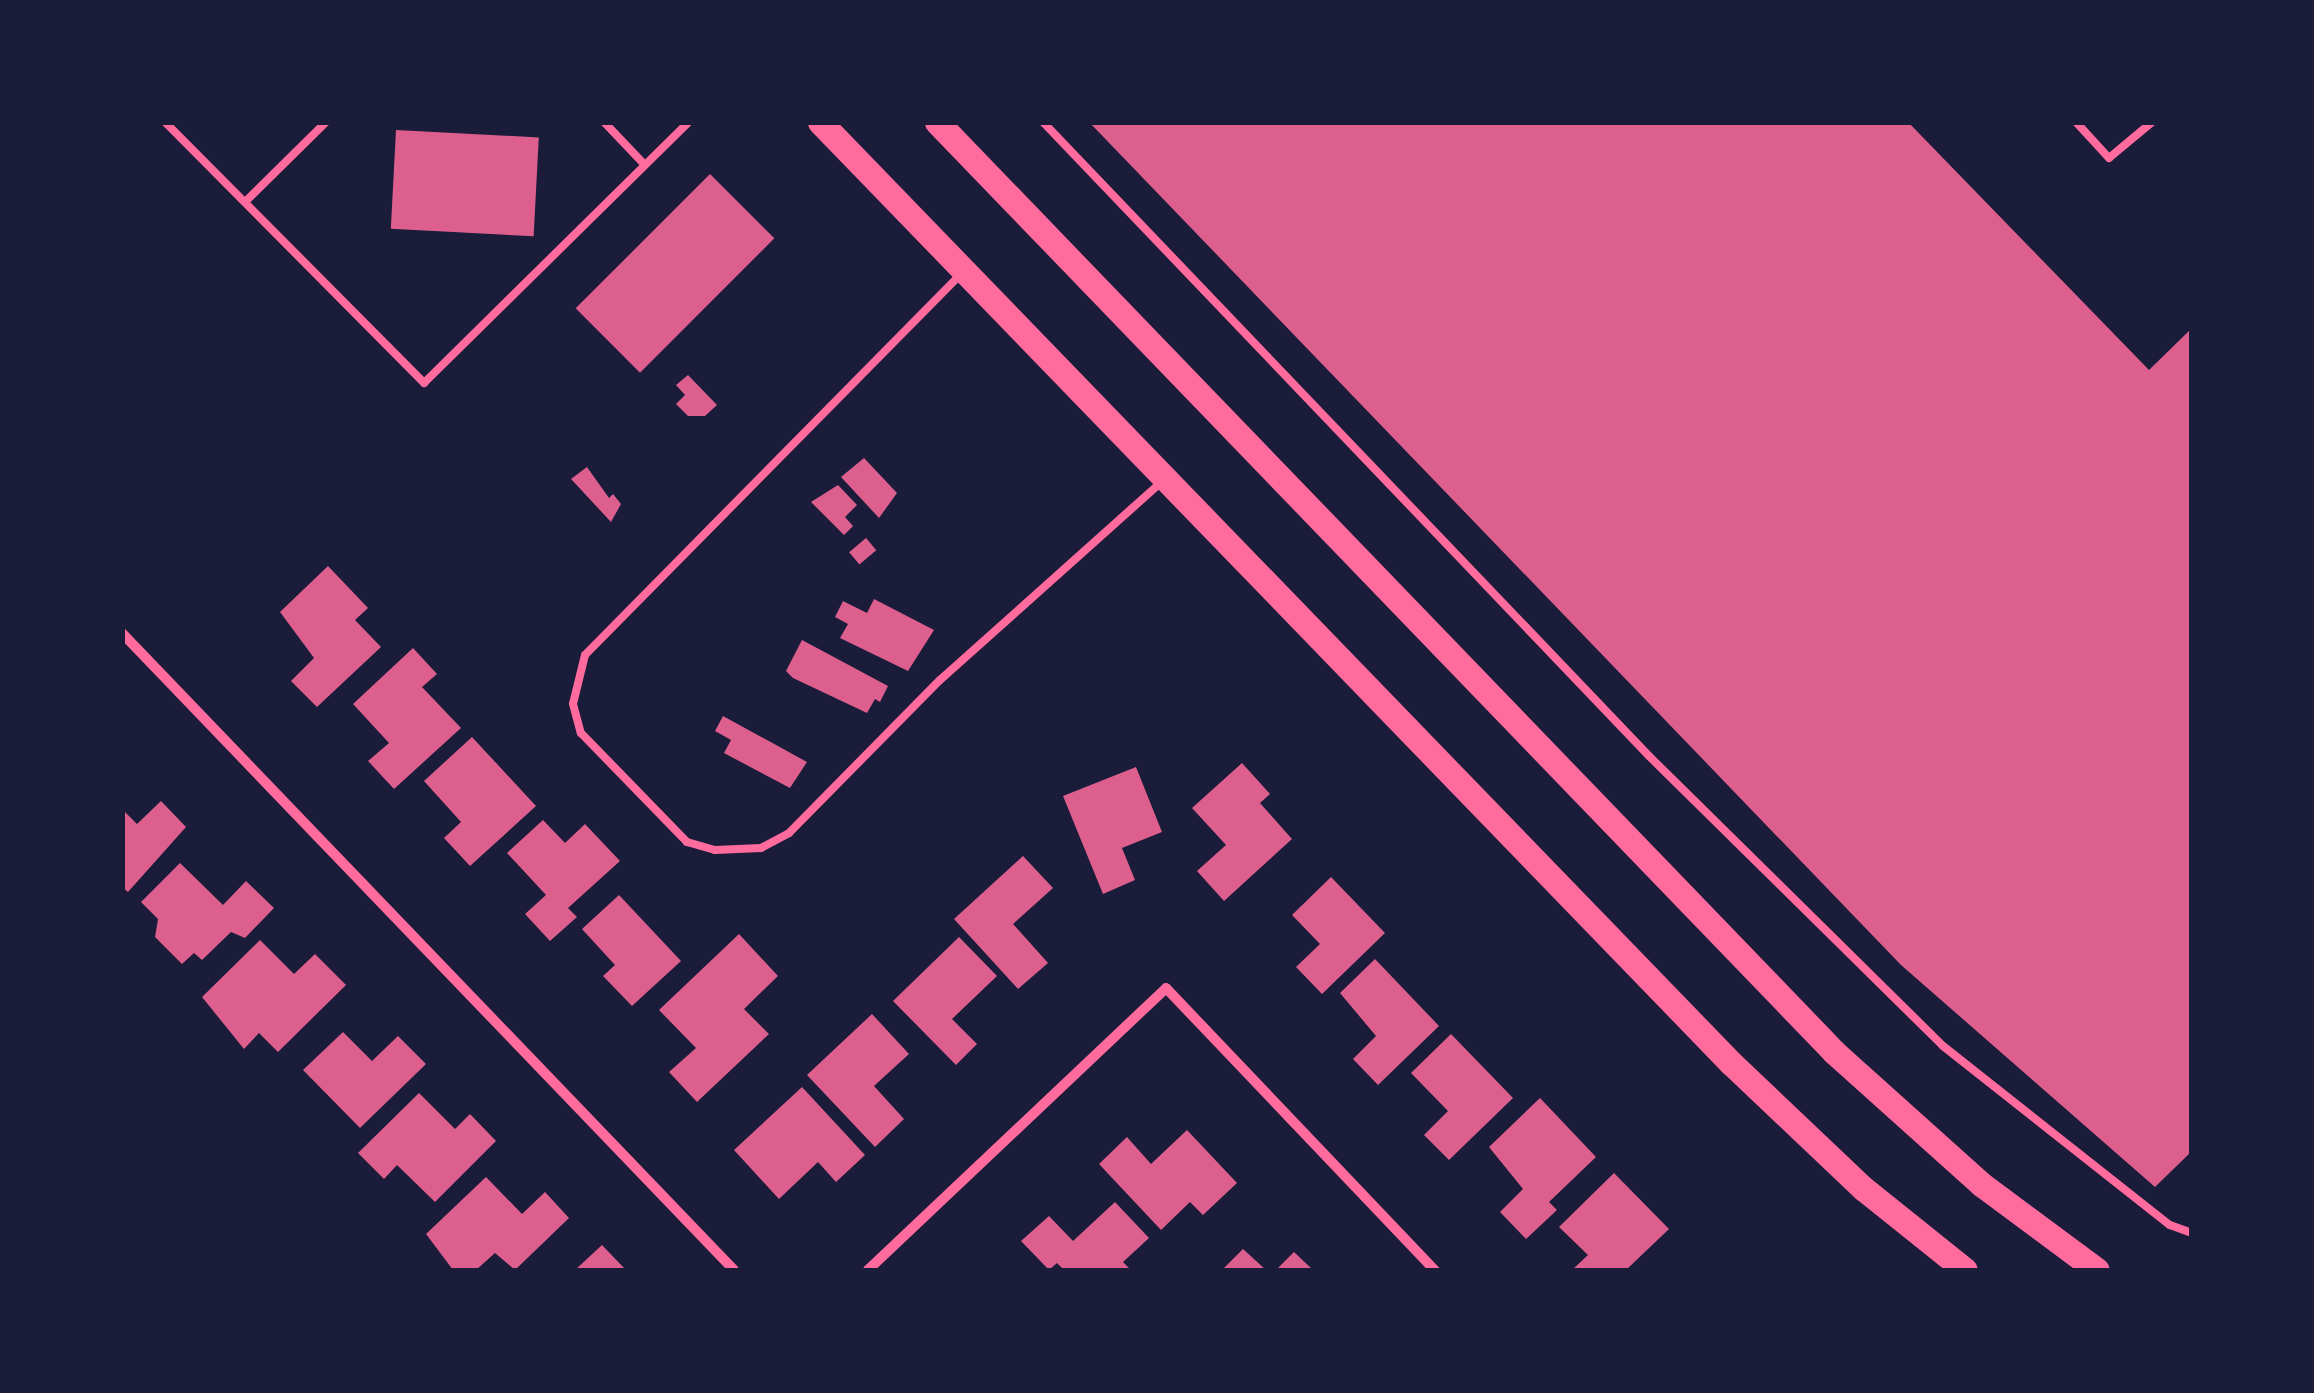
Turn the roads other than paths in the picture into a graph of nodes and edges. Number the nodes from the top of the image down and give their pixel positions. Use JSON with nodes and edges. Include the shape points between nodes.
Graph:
{"nodes":[{"id":1,"x":165,"y":122,"type":"edge"},
{"id":2,"x":326,"y":122,"type":"edge"},
{"id":3,"x":604,"y":122,"type":"edge"},
{"id":4,"x":689,"y":122,"type":"edge"},
{"id":5,"x":820,"y":122,"type":"edge"},
{"id":6,"x":937,"y":122,"type":"edge"},
{"id":7,"x":1043,"y":122,"type":"edge"},
{"id":8,"x":2076,"y":122,"type":"edge"},
{"id":9,"x":2152,"y":122,"type":"edge"},
{"id":10,"x":645,"y":165,"type":"junction"},
{"id":11,"x":245,"y":202,"type":"junction"},
{"id":12,"x":964,"y":270,"type":"junction"},
{"id":13,"x":1166,"y":478,"type":"junction"},
{"id":14,"x":122,"y":633,"type":"edge"},
{"id":15,"x":2192,"y":1233,"type":"edge"},
{"id":16,"x":1955,"y":1265,"type":"edge"},
{"id":17,"x":734,"y":1270,"type":"edge"},
{"id":18,"x":868,"y":1270,"type":"edge"},
{"id":19,"x":1435,"y":1270,"type":"edge"},
{"id":20,"x":2095,"y":1270,"type":"edge"}],
"edges":[{"from":1,"to":11,"type":"lane"},
{"from":2,"to":11,"type":"lane"},
{"from":3,"to":10,"type":"lane"},
{"from":4,"to":10,"type":"lane"},
{"from":5,"to":12,"type":"main road"},
{"from":6,"to":20,"type":"main road","via":[[1834,1052],[1980,1184]]},
{"from":7,"to":15,"type":"lane","via":[[1635,741],[1944,1046],[2170,1225]]},
{"from":8,"to":9,"type":"lane","via":[[2109,158]]},
{"from":10,"to":11,"type":"lane","via":[[424,383]]},
{"from":12,"to":13,"type":"main road"},
{"from":12,"to":13,"type":"lane","via":[[585,655],[572,704],[581,733],[660,815],[687,842],[715,850],[761,848],[788,833],[940,680]]},
{"from":13,"to":16,"type":"main road","via":[[1731,1063]]},
{"from":14,"to":17,"type":"street"},
{"from":18,"to":19,"type":"street","via":[[1166,988]]}]}
